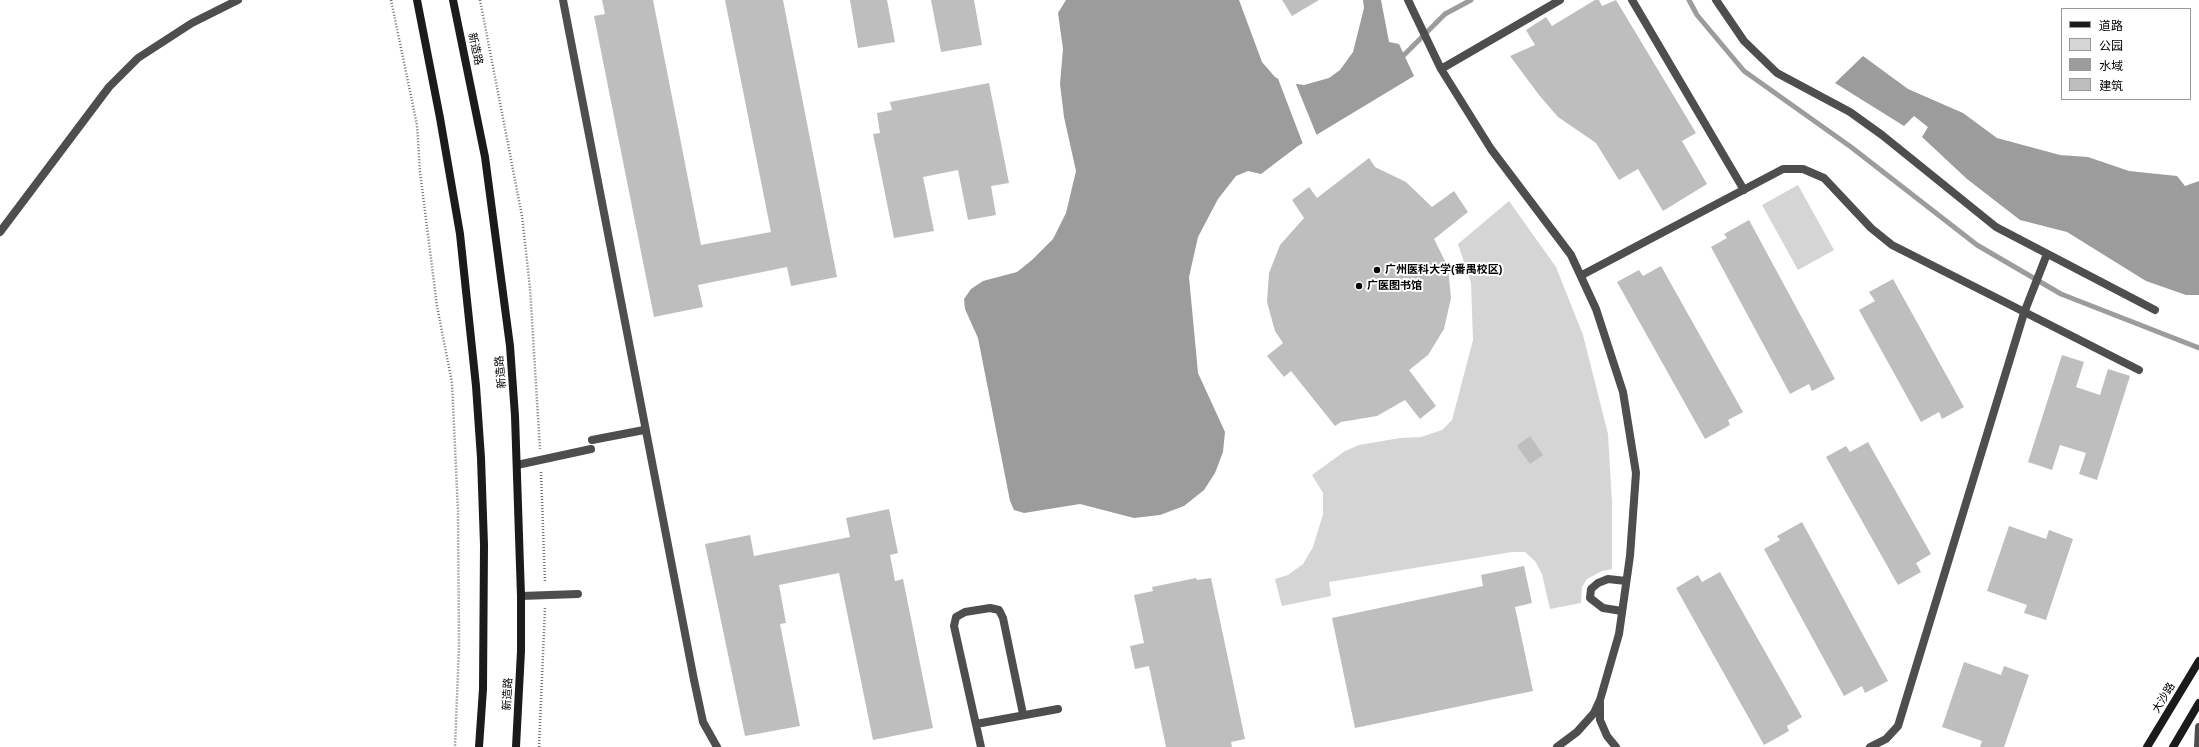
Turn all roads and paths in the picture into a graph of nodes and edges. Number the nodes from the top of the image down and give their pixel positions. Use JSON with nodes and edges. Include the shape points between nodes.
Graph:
{"nodes":[{"id":1,"x":238,"y":0,"type":"edge"},
{"id":2,"x":391,"y":0,"type":"edge"},
{"id":3,"x":417,"y":0,"type":"edge"},
{"id":4,"x":453,"y":0,"type":"edge"},
{"id":5,"x":480,"y":0,"type":"edge"},
{"id":6,"x":563,"y":0,"type":"edge"},
{"id":7,"x":1560,"y":0,"type":"edge"},
{"id":8,"x":1632,"y":0,"type":"edge"},
{"id":9,"x":1716,"y":0,"type":"edge"},
{"id":10,"x":1408,"y":1,"type":"edge"},
{"id":11,"x":1441,"y":69,"type":"junction"},
{"id":12,"x":1744,"y":190,"type":"junction"},
{"id":13,"x":0,"y":232,"type":"edge"},
{"id":14,"x":2048,"y":254,"type":"junction"},
{"id":15,"x":1582,"y":275,"type":"junction"},
{"id":16,"x":2155,"y":310,"type":"dead end"},
{"id":17,"x":2024,"y":313,"type":"junction"},
{"id":18,"x":2138,"y":370,"type":"dead end"},
{"id":19,"x":538,"y":405,"type":"dead end"},
{"id":20,"x":644,"y":430,"type":"junction"},
{"id":21,"x":592,"y":440,"type":"dead end"},
{"id":22,"x":591,"y":450,"type":"dead end"},
{"id":23,"x":517,"y":465,"type":"junction"},
{"id":24,"x":543,"y":514,"type":"dead end"},
{"id":25,"x":1626,"y":582,"type":"junction"},
{"id":26,"x":545,"y":586,"type":"dead end"},
{"id":27,"x":578,"y":594,"type":"dead end"},
{"id":28,"x":521,"y":596,"type":"junction"},
{"id":29,"x":545,"y":605,"type":"dead end"},
{"id":30,"x":1622,"y":611,"type":"junction"},
{"id":31,"x":2199,"y":661,"type":"edge"},
{"id":32,"x":1600,"y":700,"type":"junction"},
{"id":33,"x":2199,"y":703,"type":"edge"},
{"id":34,"x":1058,"y":709,"type":"dead end"},
{"id":35,"x":1023,"y":714,"type":"junction"},
{"id":36,"x":976,"y":724,"type":"junction"},
{"id":37,"x":2199,"y":727,"type":"edge"},
{"id":38,"x":455,"y":747,"type":"edge"},
{"id":39,"x":479,"y":747,"type":"edge"},
{"id":40,"x":516,"y":747,"type":"edge"},
{"id":41,"x":539,"y":747,"type":"edge"},
{"id":42,"x":717,"y":747,"type":"edge"},
{"id":43,"x":981,"y":747,"type":"edge"},
{"id":44,"x":1557,"y":747,"type":"edge"},
{"id":45,"x":1616,"y":747,"type":"edge"},
{"id":46,"x":1870,"y":747,"type":"edge"},
{"id":47,"x":2147,"y":747,"type":"edge"},
{"id":48,"x":2173,"y":747,"type":"edge"},
{"id":49,"x":2198,"y":747,"type":"edge"}],
"edges":[{"from":1,"to":13,"type":"street","via":[[192,23],[138,58],[109,87]]},
{"from":2,"to":38,"type":"path","via":[[417,125],[420,172],[437,306],[452,383],[459,526],[459,678]]},
{"from":3,"to":39,"type":"main road","via":[[460,234],[474,364],[484,545],[483,689]]},
{"from":4,"to":23,"type":"main road","name":"新造路","via":[[492,198],[510,346]]},
{"from":5,"to":19,"type":"path","via":[[522,216]]},
{"from":6,"to":20,"type":"street"},
{"from":7,"to":11,"type":"street"},
{"from":8,"to":12,"type":"street"},
{"from":9,"to":14,"type":"street","via":[[1744,41],[1777,72],[1850,112],[1996,227]]},
{"from":10,"to":11,"type":"street"},
{"from":11,"to":15,"type":"street","via":[[1491,149],[1571,255]]},
{"from":12,"to":15,"type":"street"},
{"from":12,"to":17,"type":"street","via":[[1783,169],[1803,169],[1824,178],[1871,228],[1892,245]]},
{"from":14,"to":16,"type":"street"},
{"from":14,"to":17,"type":"street"},
{"from":15,"to":25,"type":"street","via":[[1624,392],[1636,473]]},
{"from":17,"to":18,"type":"street"},
{"from":17,"to":46,"type":"street","via":[[1898,726],[1886,739]]},
{"from":20,"to":21,"type":"street"},
{"from":20,"to":42,"type":"street","via":[[701,715]]},
{"from":22,"to":23,"type":"street"},
{"from":23,"to":28,"type":"main road","name":"新造路"},
{"from":24,"to":26,"type":"path"},
{"from":25,"to":30,"type":"street"},
{"from":25,"to":30,"type":"street","via":[[1608,580],[1598,583],[1591,589],[1590,598],[1603,608]]},
{"from":27,"to":28,"type":"street"},
{"from":28,"to":40,"type":"main road","name":"新造路"},
{"from":29,"to":41,"type":"path"},
{"from":30,"to":32,"type":"street","via":[[1619,634]]},
{"from":31,"to":47,"type":"main road","name":"大沙路"},
{"from":32,"to":44,"type":"street","via":[[1594,713],[1577,732]]},
{"from":32,"to":45,"type":"street","via":[[1600,720],[1607,736]]},
{"from":33,"to":48,"type":"main road"},
{"from":34,"to":35,"type":"street"},
{"from":35,"to":36,"type":"street"},
{"from":35,"to":36,"type":"street","via":[[1003,618],[999,610],[990,608],[965,612],[956,617],[954,626]]},
{"from":36,"to":43,"type":"street"},
{"from":37,"to":49,"type":"street"}]}
